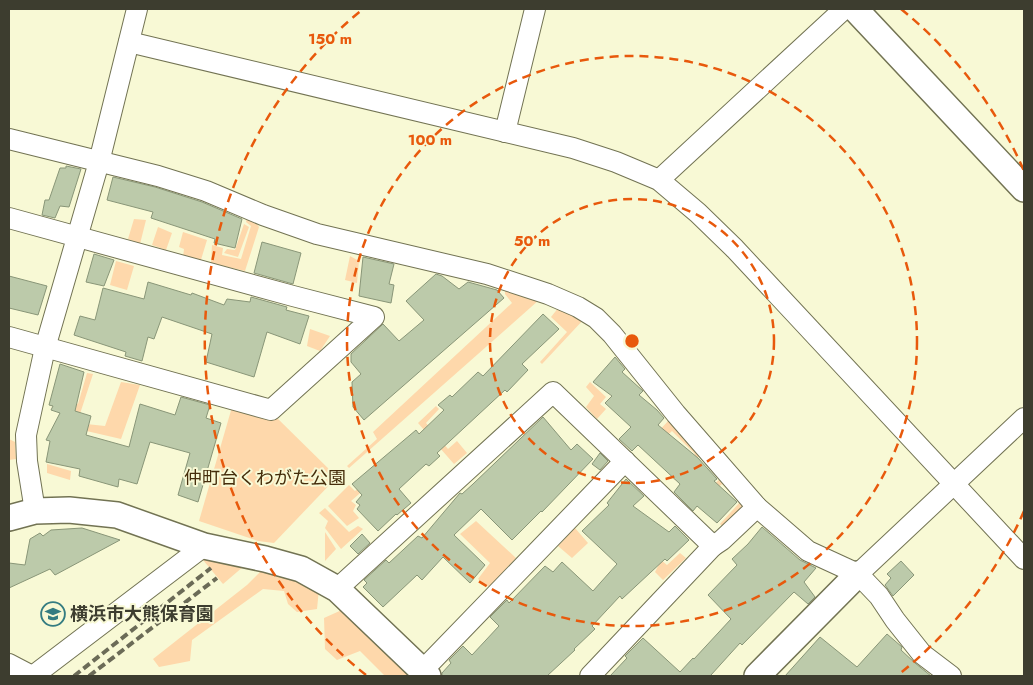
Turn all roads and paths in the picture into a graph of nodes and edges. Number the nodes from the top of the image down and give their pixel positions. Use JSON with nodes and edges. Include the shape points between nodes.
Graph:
{"nodes":[{"id":1,"x":137,"y":9,"type":"edge"},
{"id":2,"x":535,"y":9,"type":"edge"},
{"id":3,"x":844,"y":9,"type":"edge"},
{"id":4,"x":855,"y":9,"type":"edge"},
{"id":5,"x":129,"y":42,"type":"junction"},
{"id":6,"x":505,"y":132,"type":"junction"},
{"id":7,"x":9,"y":139,"type":"edge"},
{"id":8,"x":99,"y":162,"type":"junction"},
{"id":9,"x":659,"y":180,"type":"junction"},
{"id":10,"x":1024,"y":188,"type":"edge"},
{"id":11,"x":9,"y":218,"type":"edge"},
{"id":12,"x":78,"y":237,"type":"junction"},
{"id":13,"x":9,"y":337,"type":"edge"},
{"id":14,"x":44,"y":348,"type":"junction"},
{"id":15,"x":1024,"y":418,"type":"edge"},
{"id":16,"x":18,"y":434,"type":"edge"},
{"id":17,"x":626,"y":461,"type":"junction"},
{"id":18,"x":955,"y":484,"type":"junction"},
{"id":19,"x":757,"y":507,"type":"junction"},
{"id":20,"x":35,"y":511,"type":"junction"},
{"id":21,"x":9,"y":518,"type":"edge"},
{"id":22,"x":204,"y":546,"type":"junction"},
{"id":23,"x":713,"y":546,"type":"junction"},
{"id":24,"x":1024,"y":560,"type":"edge"},
{"id":25,"x":858,"y":574,"type":"junction"},
{"id":26,"x":337,"y":589,"type":"junction"},
{"id":27,"x":9,"y":664,"type":"edge"},
{"id":28,"x":425,"y":674,"type":"edge"},
{"id":29,"x":33,"y":676,"type":"edge"},
{"id":30,"x":590,"y":676,"type":"edge"},
{"id":31,"x":757,"y":676,"type":"edge"},
{"id":32,"x":951,"y":676,"type":"edge"}],
"edges":[{"from":1,"to":5,"type":"street"},
{"from":2,"to":6,"type":"street"},
{"from":3,"to":9,"type":"street"},
{"from":4,"to":10,"type":"street"},
{"from":5,"to":6,"type":"street"},
{"from":5,"to":8,"type":"street"},
{"from":6,"to":9,"type":"street","via":[[573,148]]},
{"from":7,"to":8,"type":"street"},
{"from":8,"to":12,"type":"street"},
{"from":8,"to":19,"type":"street","via":[[174,181],[317,234],[487,274],[578,307],[596,318],[612,334]]},
{"from":9,"to":18,"type":"street","via":[[735,249]]},
{"from":11,"to":12,"type":"street"},
{"from":12,"to":14,"type":"street"},
{"from":12,"to":14,"type":"street","via":[[374,316],[271,410]]},
{"from":13,"to":14,"type":"street"},
{"from":14,"to":16,"type":"street"},
{"from":15,"to":18,"type":"street"},
{"from":16,"to":20,"type":"street","via":[[27,461]]},
{"from":17,"to":23,"type":"street"},
{"from":17,"to":26,"type":"street","via":[[553,392]]},
{"from":17,"to":28,"type":"street"},
{"from":18,"to":24,"type":"street"},
{"from":18,"to":25,"type":"street"},
{"from":19,"to":23,"type":"street"},
{"from":19,"to":25,"type":"street","via":[[808,551]]},
{"from":20,"to":21,"type":"street"},
{"from":20,"to":22,"type":"street","via":[[69,510],[117,515]]},
{"from":22,"to":26,"type":"street","via":[[301,569]]},
{"from":22,"to":29,"type":"street"},
{"from":23,"to":30,"type":"street"},
{"from":25,"to":31,"type":"street"},
{"from":25,"to":32,"type":"street","via":[[880,596],[922,654]]},
{"from":26,"to":28,"type":"street"},
{"from":27,"to":29,"type":"street"}]}
